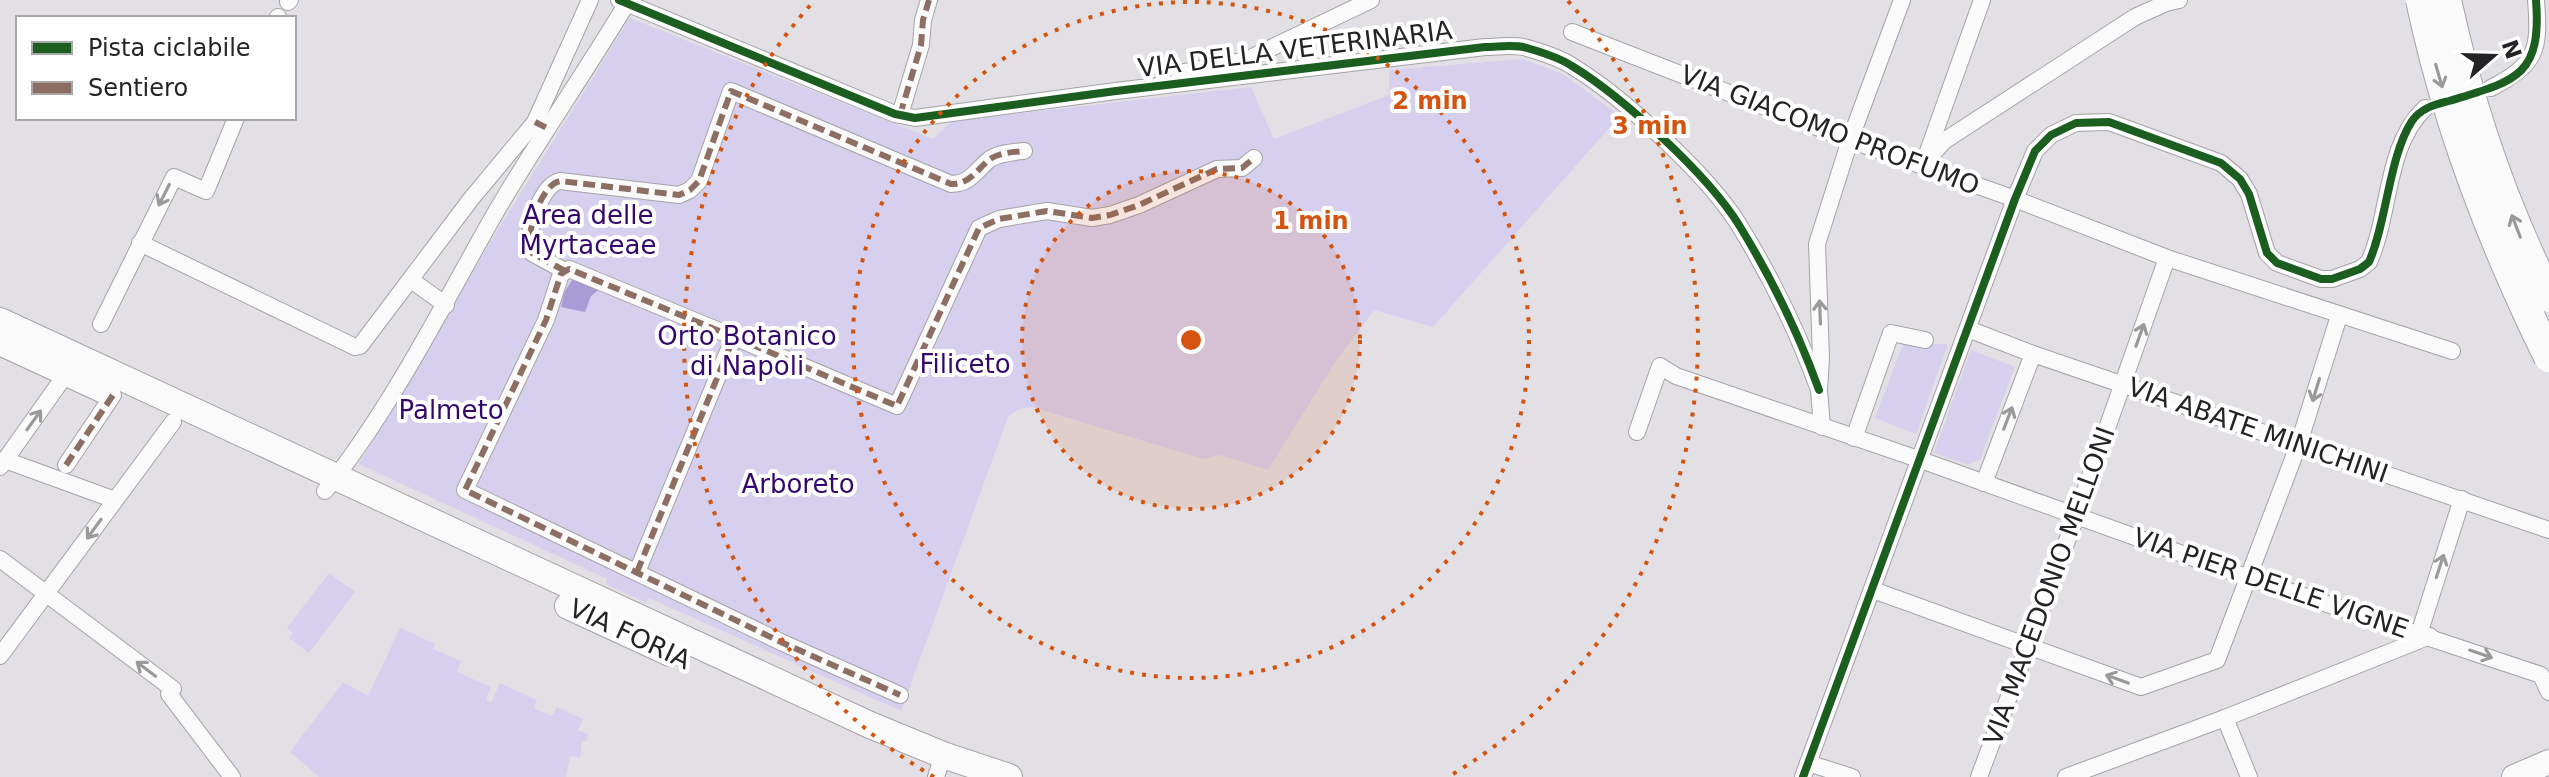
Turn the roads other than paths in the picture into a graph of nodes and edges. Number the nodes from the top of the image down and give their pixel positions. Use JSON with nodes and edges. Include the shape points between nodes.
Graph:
{"nodes":[{"id":1,"x":590,"y":0,"type":"edge"},
{"id":2,"x":929,"y":0,"type":"edge"},
{"id":3,"x":1371,"y":0,"type":"edge"},
{"id":4,"x":1902,"y":0,"type":"edge"},
{"id":5,"x":1982,"y":0,"type":"edge"},
{"id":6,"x":2179,"y":0,"type":"edge"},
{"id":7,"x":2421,"y":0,"type":"edge"},
{"id":8,"x":2446,"y":0,"type":"edge"},
{"id":9,"x":2536,"y":0,"type":"edge"},
{"id":10,"x":623,"y":2,"type":"edge"},
{"id":11,"x":1572,"y":32,"type":"dead end"},
{"id":12,"x":2491,"y":88,"type":"dead end"},
{"id":13,"x":1116,"y":91,"type":"junction"},
{"id":14,"x":2425,"y":108,"type":"dead end"},
{"id":15,"x":900,"y":115,"type":"junction"},
{"id":16,"x":235,"y":120,"type":"edge"},
{"id":17,"x":542,"y":126,"type":"junction"},
{"id":18,"x":1850,"y":140,"type":"junction"},
{"id":19,"x":1024,"y":151,"type":"dead end"},
{"id":20,"x":1254,"y":158,"type":"dead end"},
{"id":21,"x":1922,"y":166,"type":"junction"},
{"id":22,"x":2015,"y":199,"type":"junction"},
{"id":23,"x":140,"y":243,"type":"junction"},
{"id":24,"x":2167,"y":258,"type":"junction"},
{"id":25,"x":565,"y":271,"type":"junction"},
{"id":26,"x":411,"y":280,"type":"junction"},
{"id":27,"x":2549,"y":297,"type":"edge"},
{"id":28,"x":446,"y":305,"type":"junction"},
{"id":29,"x":2339,"y":316,"type":"junction"},
{"id":30,"x":0,"y":321,"type":"edge"},
{"id":31,"x":101,"y":324,"type":"dead end"},
{"id":32,"x":1968,"y":329,"type":"junction"},
{"id":33,"x":734,"y":337,"type":"junction"},
{"id":34,"x":1925,"y":340,"type":"dead end"},
{"id":35,"x":0,"y":342,"type":"edge"},
{"id":36,"x":2452,"y":351,"type":"dead end"},
{"id":37,"x":2033,"y":354,"type":"junction"},
{"id":38,"x":2549,"y":357,"type":"edge"},
{"id":39,"x":72,"y":365,"type":"junction"},
{"id":40,"x":2122,"y":384,"type":"junction"},
{"id":41,"x":1819,"y":390,"type":"junction"},
{"id":42,"x":113,"y":395,"type":"junction"},
{"id":43,"x":173,"y":422,"type":"junction"},
{"id":44,"x":1822,"y":427,"type":"junction"},
{"id":45,"x":1637,"y":432,"type":"dead end"},
{"id":46,"x":1854,"y":438,"type":"junction"},
{"id":47,"x":2299,"y":443,"type":"junction"},
{"id":48,"x":1921,"y":460,"type":"junction"},
{"id":49,"x":3,"y":464,"type":"edge"},
{"id":50,"x":66,"y":465,"type":"dead end"},
{"id":51,"x":1984,"y":483,"type":"junction"},
{"id":52,"x":331,"y":484,"type":"junction"},
{"id":53,"x":2462,"y":499,"type":"junction"},
{"id":54,"x":115,"y":500,"type":"junction"},
{"id":55,"x":2077,"y":515,"type":"junction"},
{"id":56,"x":2549,"y":530,"type":"edge"},
{"id":57,"x":0,"y":559,"type":"edge"},
{"id":58,"x":637,"y":572,"type":"junction"},
{"id":59,"x":2249,"y":578,"type":"junction"},
{"id":60,"x":1873,"y":590,"type":"junction"},
{"id":61,"x":46,"y":594,"type":"junction"},
{"id":62,"x":2424,"y":635,"type":"junction"},
{"id":63,"x":2029,"y":647,"type":"junction"},
{"id":64,"x":0,"y":656,"type":"edge"},
{"id":65,"x":2549,"y":692,"type":"edge"},
{"id":66,"x":900,"y":695,"type":"dead end"},
{"id":67,"x":2225,"y":718,"type":"junction"},
{"id":68,"x":2549,"y":762,"type":"edge"},
{"id":69,"x":942,"y":770,"type":"edge"},
{"id":70,"x":1805,"y":770,"type":"edge"},
{"id":71,"x":232,"y":777,"type":"edge"},
{"id":72,"x":1009,"y":777,"type":"edge"},
{"id":73,"x":1824,"y":777,"type":"edge"},
{"id":74,"x":1852,"y":777,"type":"edge"},
{"id":75,"x":1979,"y":777,"type":"edge"},
{"id":76,"x":2066,"y":777,"type":"edge"},
{"id":77,"x":2249,"y":777,"type":"edge"},
{"id":78,"x":2514,"y":777,"type":"edge"}],
"edges":[{"from":1,"to":17,"type":"street"},
{"from":2,"to":15,"type":"street"},
{"from":3,"to":13,"type":"street","via":[[1246,60],[1148,79]]},
{"from":4,"to":18,"type":"street"},
{"from":5,"to":21,"type":"street"},
{"from":6,"to":21,"type":"street","via":[[2122,25],[1944,141]]},
{"from":7,"to":38,"type":"highway","one_way":true,"bridge":true,"via":[[2462,150],[2511,279]]},
{"from":27,"to":8,"type":"highway","one_way":true,"bridge":true,"via":[[2492,162]]},
{"from":9,"to":12,"type":"street","via":[[2536,44],[2530,59],[2516,75]]},
{"from":10,"to":15,"type":"street","name":"VIA DELLA VETERINARIA"},
{"from":10,"to":17,"type":"street"},
{"from":11,"to":18,"type":"street","name":"VIA GIACOMO PROFUMO"},
{"from":13,"to":15,"type":"street","name":"VIA DELLA VETERINARIA","via":[[926,118]]},
{"from":13,"to":41,"type":"street","name":"VIA DELLA VETERINARIA","via":[[1485,47],[1524,46],[1571,64],[1635,113],[1696,172],[1737,222],[1791,319]]},
{"from":14,"to":22,"type":"street","via":[[2402,141],[2369,262],[2332,279],[2277,263],[2267,253],[2249,194],[2221,163],[2109,122],[2076,123],[2051,135],[2035,151]]},
{"from":16,"to":23,"type":"street","one_way":true,"via":[[206,191],[174,177]]},
{"from":17,"to":26,"type":"street","via":[[471,199]]},
{"from":17,"to":28,"type":"street"},
{"from":18,"to":21,"type":"street","name":"VIA GIACOMO PROFUMO"},
{"from":41,"to":18,"type":"street","one_way":true,"via":[[1817,244]]},
{"from":19,"to":25,"type":"street","via":[[991,158],[977,174],[951,184],[731,91],[699,181],[690,190],[666,195],[560,181],[549,185],[529,245],[532,253]]},
{"from":20,"to":33,"type":"street","via":[[1242,168],[1217,169],[1110,215],[1092,218],[1047,211],[979,228],[897,406]]},
{"from":21,"to":22,"type":"street","name":"VIA GIACOMO PROFUMO"},
{"from":22,"to":24,"type":"street","name":"VIA GIACOMO PROFUMO"},
{"from":22,"to":32,"type":"street"},
{"from":23,"to":26,"type":"street","via":[[355,347]]},
{"from":23,"to":31,"type":"street"},
{"from":24,"to":29,"type":"street","name":"VIA GIACOMO PROFUMO"},
{"from":40,"to":24,"type":"street","name":"VIA MACEDONIO MELLONI","one_way":true},
{"from":25,"to":33,"type":"street","via":[[573,269]]},
{"from":25,"to":58,"type":"street","via":[[465,490]]},
{"from":26,"to":28,"type":"street"},
{"from":28,"to":52,"type":"street"},
{"from":29,"to":36,"type":"street","name":"VIA GIACOMO PROFUMO"},
{"from":29,"to":47,"type":"street","one_way":true},
{"from":30,"to":39,"type":"main road","name":"VIA FORIA"},
{"from":32,"to":37,"type":"street","name":"VIA ABATE MINICHINI"},
{"from":32,"to":48,"type":"street"},
{"from":33,"to":58,"type":"street"},
{"from":34,"to":46,"type":"street","via":[[1891,333]]},
{"from":35,"to":39,"type":"main road","name":"VIA FORIA"},
{"from":37,"to":40,"type":"street","name":"VIA ABATE MINICHINI"},
{"from":51,"to":37,"type":"street","one_way":true},
{"from":39,"to":42,"type":"main road","name":"VIA FORIA"},
{"from":49,"to":39,"type":"street","one_way":true},
{"from":39,"to":52,"type":"main road","name":"VIA FORIA"},
{"from":40,"to":47,"type":"street","name":"VIA ABATE MINICHINI"},
{"from":40,"to":55,"type":"street","name":"VIA MACEDONIO MELLONI"},
{"from":41,"to":44,"type":"street"},
{"from":42,"to":43,"type":"main road","name":"VIA FORIA"},
{"from":42,"to":50,"type":"street"},
{"from":43,"to":52,"type":"main road","name":"VIA FORIA"},
{"from":43,"to":54,"type":"street"},
{"from":44,"to":45,"type":"street","via":[[1660,366]]},
{"from":44,"to":46,"type":"street"},
{"from":46,"to":48,"type":"street","name":"VIA PIER DELLE VIGNE"},
{"from":47,"to":53,"type":"street","name":"VIA ABATE MINICHINI"},
{"from":47,"to":59,"type":"street"},
{"from":48,"to":51,"type":"street","name":"VIA PIER DELLE VIGNE"},
{"from":48,"to":60,"type":"street"},
{"from":49,"to":54,"type":"street"},
{"from":51,"to":55,"type":"street","name":"VIA PIER DELLE VIGNE"},
{"from":52,"to":69,"type":"main road","name":"VIA FORIA","via":[[628,634]]},
{"from":53,"to":56,"type":"street","name":"VIA ABATE MINICHINI"},
{"from":62,"to":53,"type":"street","one_way":true},
{"from":54,"to":61,"type":"street","one_way":true},
{"from":55,"to":59,"type":"street","name":"VIA PIER DELLE VIGNE"},
{"from":55,"to":63,"type":"street","name":"VIA MACEDONIO MELLONI"},
{"from":57,"to":61,"type":"street"},
{"from":58,"to":66,"type":"street"},
{"from":59,"to":62,"type":"street","name":"VIA PIER DELLE VIGNE"},
{"from":59,"to":63,"type":"street","one_way":true,"via":[[2217,660],[2141,687]]},
{"from":60,"to":63,"type":"street"},
{"from":60,"to":70,"type":"street"},
{"from":61,"to":64,"type":"street"},
{"from":71,"to":61,"type":"street","one_way":true,"via":[[171,692]]},
{"from":62,"to":65,"type":"street","name":"VIA PIER DELLE VIGNE","one_way":true,"via":[[2541,675]]},
{"from":62,"to":67,"type":"street"},
{"from":63,"to":75,"type":"street","name":"VIA MACEDONIO MELLONI"},
{"from":67,"to":76,"type":"street"},
{"from":67,"to":77,"type":"street"},
{"from":68,"to":78,"type":"main road"},
{"from":69,"to":72,"type":"main road","name":"VIA FORIA"},
{"from":70,"to":73,"type":"street"},
{"from":70,"to":74,"type":"street"}]}
